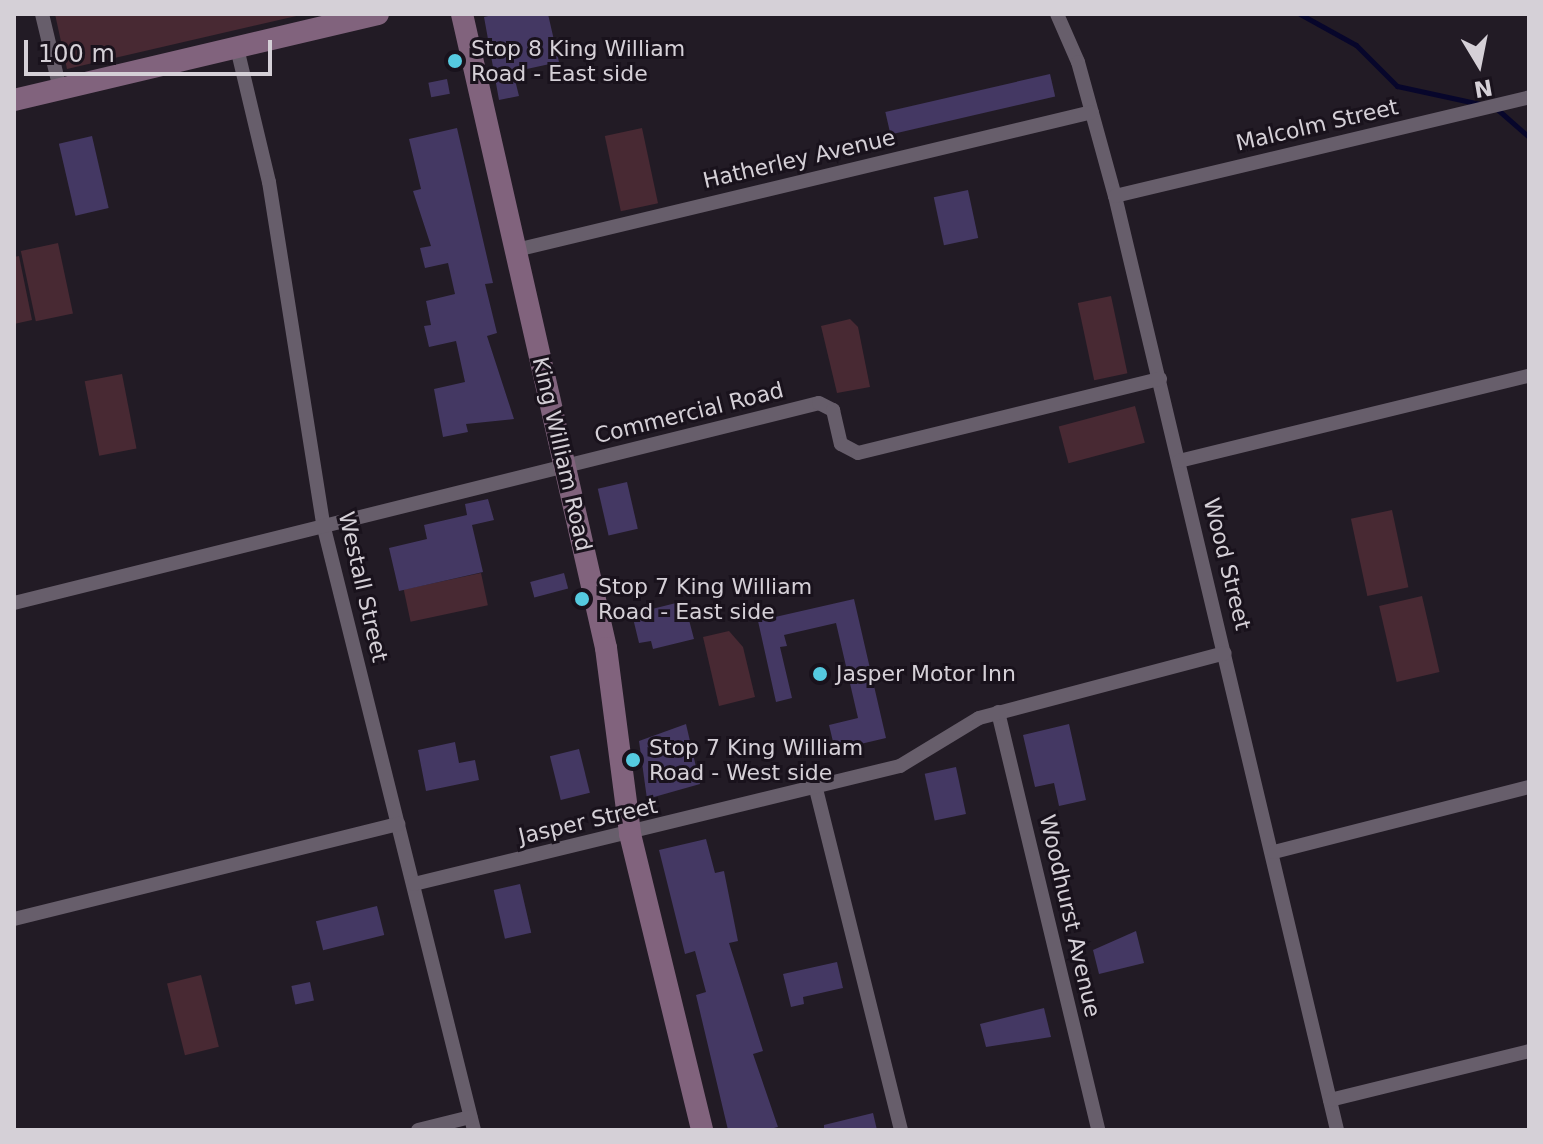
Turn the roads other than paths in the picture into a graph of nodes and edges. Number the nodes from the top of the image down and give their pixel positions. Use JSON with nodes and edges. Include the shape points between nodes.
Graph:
{"nodes":[{"id":1,"x":42,"y":14,"type":"edge"},
{"id":2,"x":378,"y":14,"type":"edge"},
{"id":3,"x":462,"y":14,"type":"edge"},
{"id":4,"x":1057,"y":14,"type":"edge"},
{"id":5,"x":237,"y":48,"type":"junction"},
{"id":6,"x":60,"y":89,"type":"junction"},
{"id":7,"x":1529,"y":97,"type":"edge"},
{"id":8,"x":14,"y":100,"type":"edge"},
{"id":9,"x":1092,"y":112,"type":"junction"},
{"id":10,"x":1115,"y":196,"type":"junction"},
{"id":11,"x":516,"y":250,"type":"junction"},
{"id":12,"x":1529,"y":376,"type":"edge"},
{"id":13,"x":1160,"y":379,"type":"junction"},
{"id":14,"x":1179,"y":461,"type":"junction"},
{"id":15,"x":564,"y":467,"type":"junction"},
{"id":16,"x":324,"y":528,"type":"junction"},
{"id":17,"x":14,"y":603,"type":"edge"},
{"id":18,"x":1225,"y":653,"type":"junction"},
{"id":19,"x":998,"y":712,"type":"junction"},
{"id":20,"x":1529,"y":787,"type":"edge"},
{"id":21,"x":816,"y":789,"type":"junction"},
{"id":22,"x":398,"y":824,"type":"junction"},
{"id":23,"x":630,"y":834,"type":"junction"},
{"id":24,"x":1274,"y":852,"type":"junction"},
{"id":25,"x":414,"y":884,"type":"junction"},
{"id":26,"x":14,"y":919,"type":"edge"},
{"id":27,"x":1529,"y":1051,"type":"edge"},
{"id":28,"x":1330,"y":1100,"type":"junction"},
{"id":29,"x":472,"y":1124,"type":"edge"},
{"id":30,"x":418,"y":1130,"type":"edge"},
{"id":31,"x":702,"y":1130,"type":"edge"},
{"id":32,"x":901,"y":1130,"type":"edge"},
{"id":33,"x":1098,"y":1130,"type":"edge"},
{"id":34,"x":1337,"y":1130,"type":"edge"}],
"edges":[{"from":1,"to":6,"type":"street"},
{"from":2,"to":5,"type":"main road"},
{"from":3,"to":11,"type":"main road","name":"King William Road"},
{"from":4,"to":9,"type":"street","name":"Wood Street"},
{"from":5,"to":6,"type":"main road"},
{"from":5,"to":16,"type":"street","name":"Westall Street","via":[[269,182]]},
{"from":6,"to":8,"type":"main road"},
{"from":7,"to":10,"type":"street","name":"Malcolm Street"},
{"from":9,"to":10,"type":"street","name":"Wood Street"},
{"from":9,"to":11,"type":"street","name":"Hatherley Avenue"},
{"from":10,"to":13,"type":"street","name":"Wood Street"},
{"from":11,"to":15,"type":"main road","name":"King William Road"},
{"from":12,"to":14,"type":"street"},
{"from":13,"to":14,"type":"street","name":"Wood Street"},
{"from":13,"to":15,"type":"street","name":"Commercial Road","via":[[858,453],[841,444],[833,410],[819,403]]},
{"from":14,"to":18,"type":"street","name":"Wood Street"},
{"from":15,"to":16,"type":"street","name":"Commercial Road"},
{"from":15,"to":23,"type":"main road","name":"King William Road","via":[[614,688]]},
{"from":16,"to":17,"type":"street","name":"Commercial Road"},
{"from":16,"to":22,"type":"street","name":"Westall Street"},
{"from":18,"to":19,"type":"street","name":"Jasper Street"},
{"from":18,"to":24,"type":"street","name":"Wood Street"},
{"from":19,"to":21,"type":"street","name":"Jasper Street","via":[[900,766]]},
{"from":19,"to":33,"type":"street","name":"Woodhurst Avenue"},
{"from":20,"to":24,"type":"street"},
{"from":21,"to":23,"type":"street","name":"Jasper Street"},
{"from":21,"to":32,"type":"street"},
{"from":22,"to":25,"type":"street","name":"Westall Street"},
{"from":22,"to":26,"type":"street"},
{"from":23,"to":25,"type":"street","name":"Jasper Street"},
{"from":23,"to":31,"type":"main road","name":"King William Road"},
{"from":24,"to":28,"type":"street","name":"Wood Street"},
{"from":25,"to":29,"type":"street","name":"Westall Street"},
{"from":27,"to":28,"type":"street"},
{"from":28,"to":34,"type":"street","name":"Wood Street"},
{"from":29,"to":30,"type":"street"}]}
